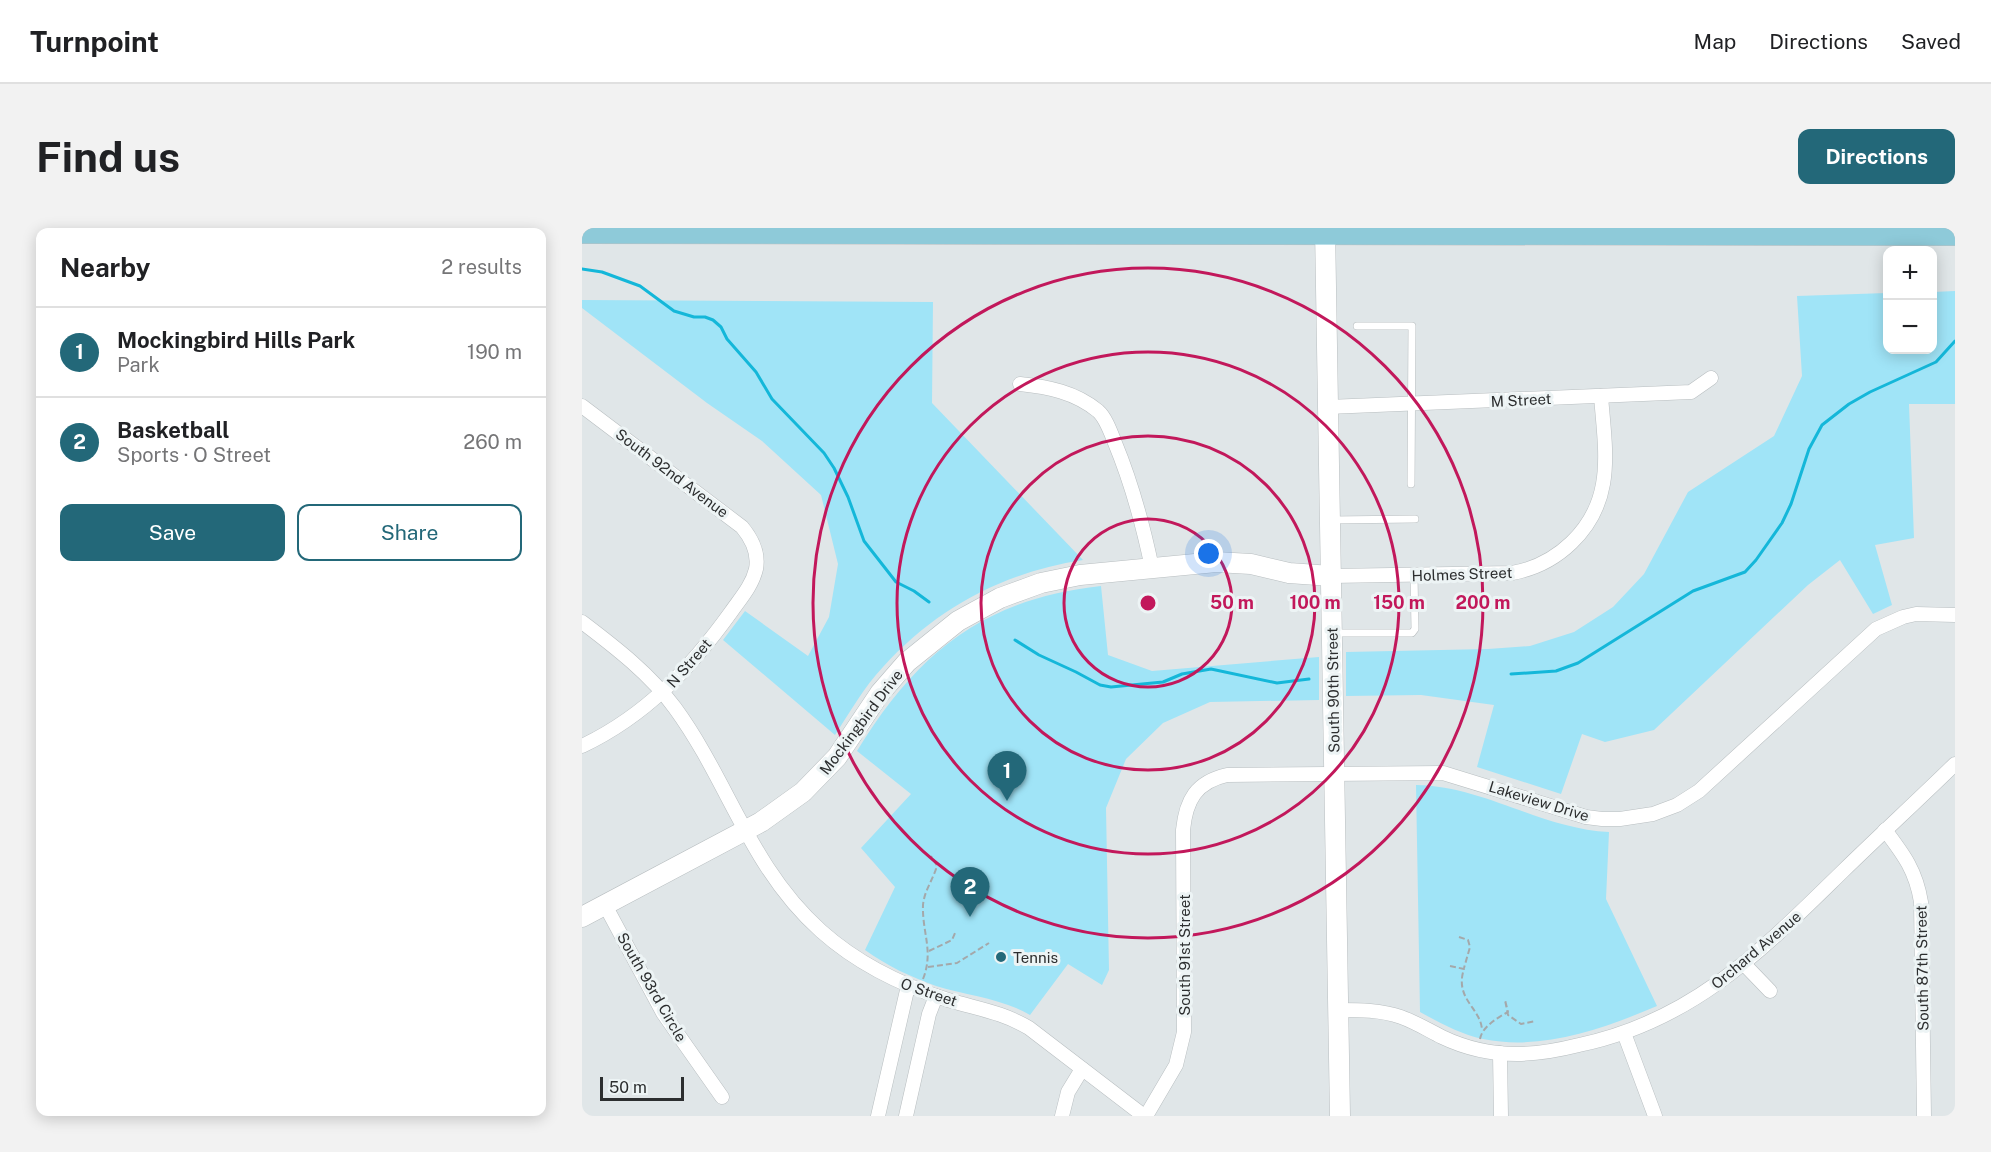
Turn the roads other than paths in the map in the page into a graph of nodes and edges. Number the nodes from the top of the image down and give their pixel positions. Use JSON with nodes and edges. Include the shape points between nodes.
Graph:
{"nodes":[{"id":1,"x":1325,"y":231,"type":"edge"},
{"id":2,"x":582,"y":233,"type":"edge"},
{"id":3,"x":1955,"y":235,"type":"edge"},
{"id":4,"x":1357,"y":326,"type":"dead end"},
{"id":5,"x":1711,"y":378,"type":"dead end"},
{"id":6,"x":1020,"y":384,"type":"dead end"},
{"id":7,"x":1601,"y":396,"type":"junction"},
{"id":8,"x":1411,"y":405,"type":"junction"},
{"id":9,"x":582,"y":406,"type":"edge"},
{"id":10,"x":1328,"y":407,"type":"junction"},
{"id":11,"x":1411,"y":484,"type":"dead end"},
{"id":12,"x":1415,"y":519,"type":"dead end"},
{"id":13,"x":1330,"y":520,"type":"junction"},
{"id":14,"x":755,"y":548,"type":"joint"},
{"id":15,"x":1152,"y":568,"type":"junction"},
{"id":16,"x":1414,"y":575,"type":"junction"},
{"id":17,"x":1331,"y":576,"type":"junction"},
{"id":18,"x":1955,"y":615,"type":"edge"},
{"id":19,"x":582,"y":622,"type":"edge"},
{"id":20,"x":1332,"y":633,"type":"junction"},
{"id":21,"x":662,"y":693,"type":"junction"},
{"id":22,"x":582,"y":746,"type":"edge"},
{"id":23,"x":1955,"y":764,"type":"edge"},
{"id":24,"x":1335,"y":773,"type":"junction"},
{"id":25,"x":1199,"y":789,"type":"joint"},
{"id":26,"x":1885,"y":830,"type":"junction"},
{"id":27,"x":745,"y":831,"type":"junction"},
{"id":28,"x":605,"y":905,"type":"junction"},
{"id":29,"x":582,"y":917,"type":"edge"},
{"id":30,"x":1744,"y":964,"type":"junction"},
{"id":31,"x":915,"y":984,"type":"junction"},
{"id":32,"x":1770,"y":991,"type":"dead end"},
{"id":33,"x":936,"y":996,"type":"junction"},
{"id":34,"x":1338,"y":1010,"type":"junction"},
{"id":35,"x":1624,"y":1034,"type":"junction"},
{"id":36,"x":1500,"y":1053,"type":"junction"},
{"id":37,"x":1082,"y":1069,"type":"junction"},
{"id":38,"x":722,"y":1097,"type":"dead end"},
{"id":39,"x":878,"y":1116,"type":"edge"},
{"id":40,"x":906,"y":1116,"type":"edge"},
{"id":41,"x":1062,"y":1116,"type":"edge"},
{"id":42,"x":1145,"y":1116,"type":"edge"},
{"id":43,"x":1340,"y":1116,"type":"edge"},
{"id":44,"x":1501,"y":1116,"type":"edge"},
{"id":45,"x":1655,"y":1116,"type":"edge"},
{"id":46,"x":1924,"y":1116,"type":"edge"}],
"edges":[{"from":1,"to":2,"type":"main road"},
{"from":1,"to":3,"type":"main road"},
{"from":1,"to":10,"type":"street","name":"South 90th Street"},
{"from":4,"to":8,"type":"lane","via":[[1412,326]]},
{"from":5,"to":7,"type":"street","name":"M Street","via":[[1691,392]]},
{"from":6,"to":15,"type":"street","via":[[1057,389],[1100,412],[1128,475]]},
{"from":7,"to":8,"type":"street","name":"M Street"},
{"from":7,"to":16,"type":"street","name":"Holmes Street","via":[[1603,485],[1589,522],[1575,540],[1549,560],[1519,572]]},
{"from":8,"to":10,"type":"street","name":"M Street"},
{"from":8,"to":11,"type":"lane"},
{"from":9,"to":14,"type":"street","name":"South 92nd Avenue","via":[[742,527]]},
{"from":10,"to":13,"type":"street","name":"South 90th Street"},
{"from":12,"to":13,"type":"lane"},
{"from":13,"to":17,"type":"street","name":"South 90th Street"},
{"from":14,"to":21,"type":"street","name":"N Street","via":[[756,567],[749,586],[691,664]]},
{"from":15,"to":17,"type":"street","name":"Mockingbird Drive","via":[[1231,562]]},
{"from":15,"to":27,"type":"street","name":"Mockingbird Drive","via":[[1041,583],[1000,598],[958,621],[895,675],[818,778]]},
{"from":16,"to":17,"type":"street","name":"Holmes Street"},
{"from":16,"to":20,"type":"lane","via":[[1412,633]]},
{"from":17,"to":20,"type":"street","name":"South 90th Street"},
{"from":18,"to":24,"type":"street","name":"Lakeview Drive","via":[[1916,614],[1882,625],[1699,791],[1653,814],[1620,819],[1586,817],[1443,773]]},
{"from":19,"to":21,"type":"street","name":"O Street","via":[[616,648]]},
{"from":20,"to":24,"type":"street","name":"South 90th Street"},
{"from":21,"to":22,"type":"street","name":"N Street","via":[[628,720]]},
{"from":21,"to":27,"type":"street","name":"O Street","via":[[691,731]]},
{"from":23,"to":26,"type":"street","name":"Orchard Avenue"},
{"from":24,"to":25,"type":"street","name":"Lakeview Drive","via":[[1227,775]]},
{"from":24,"to":34,"type":"street","name":"South 90th Street"},
{"from":25,"to":42,"type":"street","name":"South 91st Street","via":[[1187,806],[1183,830],[1184,1032],[1176,1065]]},
{"from":26,"to":30,"type":"street","name":"Orchard Avenue"},
{"from":26,"to":46,"type":"street","name":"South 87th Street","via":[[1912,868],[1922,902]]},
{"from":27,"to":28,"type":"street","name":"Mockingbird Drive"},
{"from":27,"to":31,"type":"street","name":"O Street","via":[[777,884],[822,931],[885,976]]},
{"from":28,"to":29,"type":"street","name":"Mockingbird Drive"},
{"from":28,"to":38,"type":"street","name":"South 93rd Circle","via":[[663,1013]]},
{"from":30,"to":32,"type":"street"},
{"from":30,"to":35,"type":"street","name":"Orchard Avenue","via":[[1688,1003]]},
{"from":31,"to":33,"type":"street","name":"O Street"},
{"from":31,"to":39,"type":"street"},
{"from":33,"to":37,"type":"street","name":"O Street","via":[[1012,1018]]},
{"from":33,"to":40,"type":"street"},
{"from":34,"to":36,"type":"street","name":"Orchard Avenue","via":[[1391,1014],[1462,1045]]},
{"from":34,"to":43,"type":"street","name":"South 90th Street"},
{"from":35,"to":36,"type":"street","name":"Orchard Avenue","via":[[1540,1053]]},
{"from":35,"to":45,"type":"street"},
{"from":36,"to":44,"type":"street"},
{"from":37,"to":41,"type":"street","via":[[1068,1092]]},
{"from":37,"to":42,"type":"street","name":"O Street"}]}
